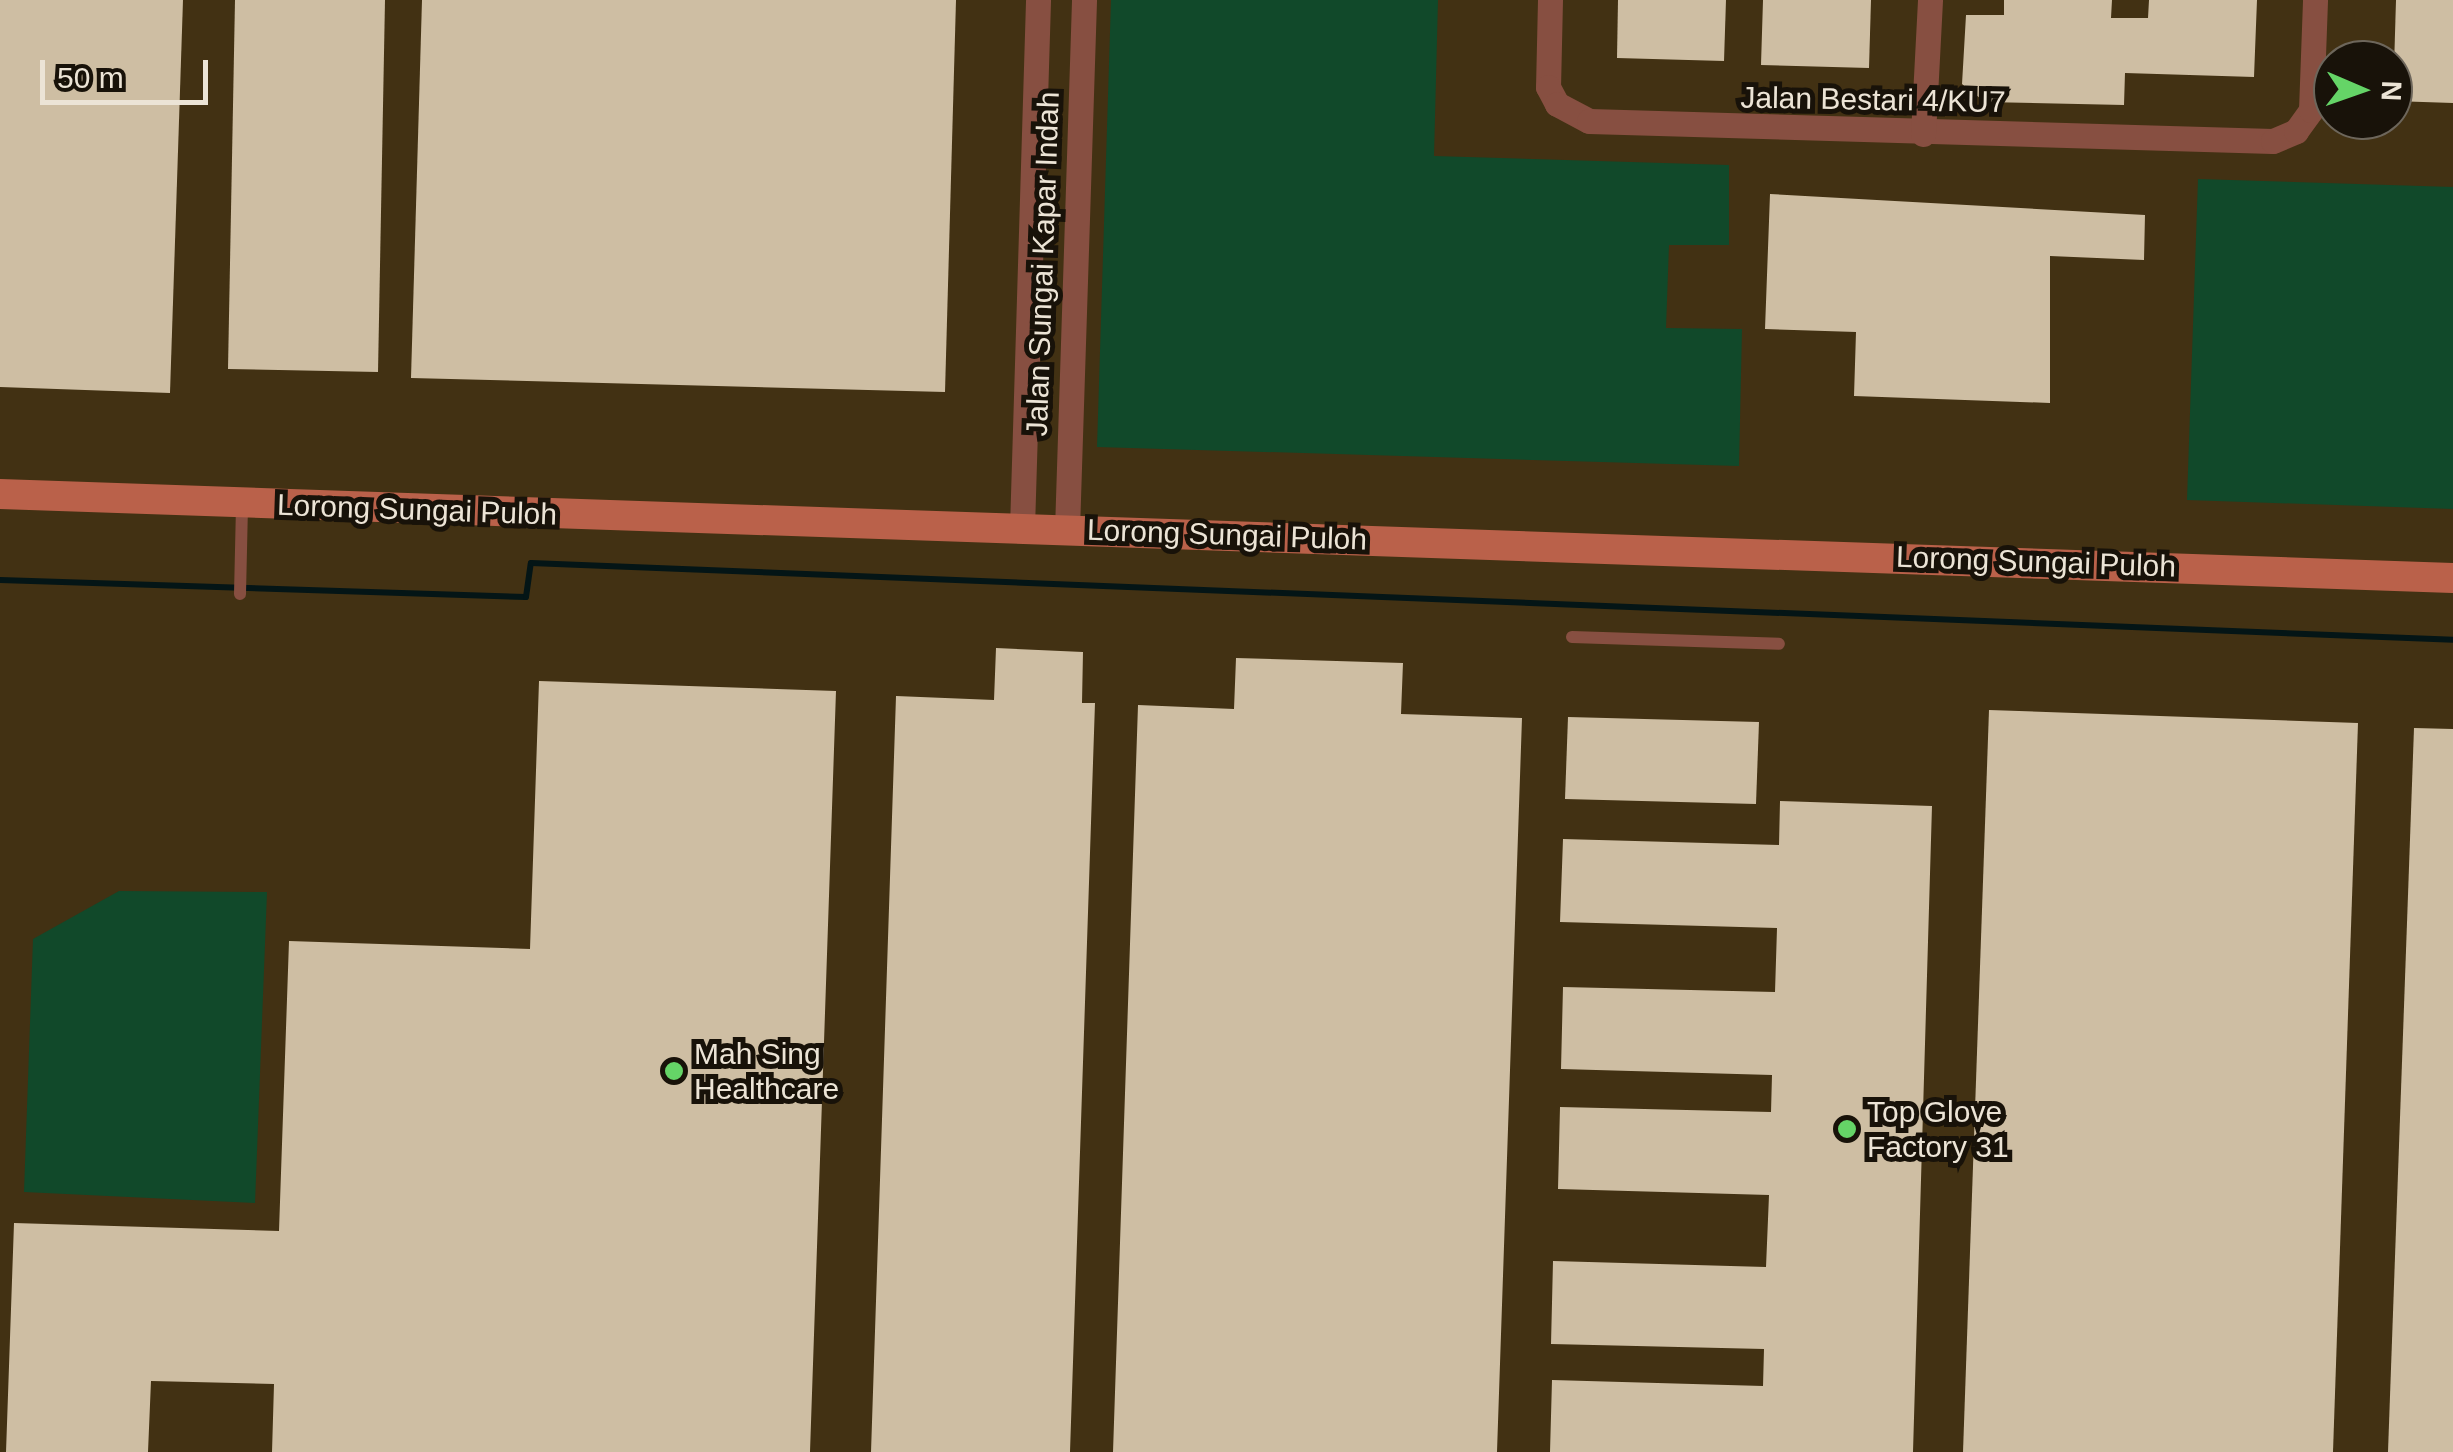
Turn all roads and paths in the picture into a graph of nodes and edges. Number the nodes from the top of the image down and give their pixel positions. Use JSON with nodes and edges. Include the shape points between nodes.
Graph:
{"nodes":[{"id":1,"x":1038,"y":0,"type":"edge"},
{"id":2,"x":1084,"y":0,"type":"edge"},
{"id":3,"x":1550,"y":0,"type":"edge"},
{"id":4,"x":1930,"y":0,"type":"edge"},
{"id":5,"x":2315,"y":0,"type":"edge"},
{"id":6,"x":1924,"y":134,"type":"junction"},
{"id":7,"x":0,"y":494,"type":"edge"},
{"id":8,"x":242,"y":504,"type":"junction"},
{"id":9,"x":1022,"y":528,"type":"junction"},
{"id":10,"x":1067,"y":530,"type":"junction"},
{"id":11,"x":2453,"y":578,"type":"edge"},
{"id":12,"x":240,"y":594,"type":"dead end"},
{"id":13,"x":1572,"y":636,"type":"dead end"},
{"id":14,"x":1778,"y":644,"type":"dead end"}],
"edges":[{"from":1,"to":9,"type":"street","name":"Jalan Sungai Kapar Indah"},
{"from":2,"to":10,"type":"street","name":"Jalan Sungai Kapar Indah"},
{"from":3,"to":6,"type":"street","name":"Jalan Bestari 4/KU7","via":[[1548,87],[1557,104],[1589,121]]},
{"from":4,"to":6,"type":"street"},
{"from":5,"to":6,"type":"street","name":"Jalan Bestari 4/KU7","via":[[2311,110],[2296,130],[2273,141]]},
{"from":7,"to":8,"type":"street","name":"Lorong Sungai Puloh"},
{"from":8,"to":9,"type":"street","name":"Lorong Sungai Puloh"},
{"from":8,"to":12,"type":"lane"},
{"from":9,"to":10,"type":"street","name":"Lorong Sungai Puloh"},
{"from":10,"to":11,"type":"street","name":"Lorong Sungai Puloh"},
{"from":13,"to":14,"type":"lane"}]}
